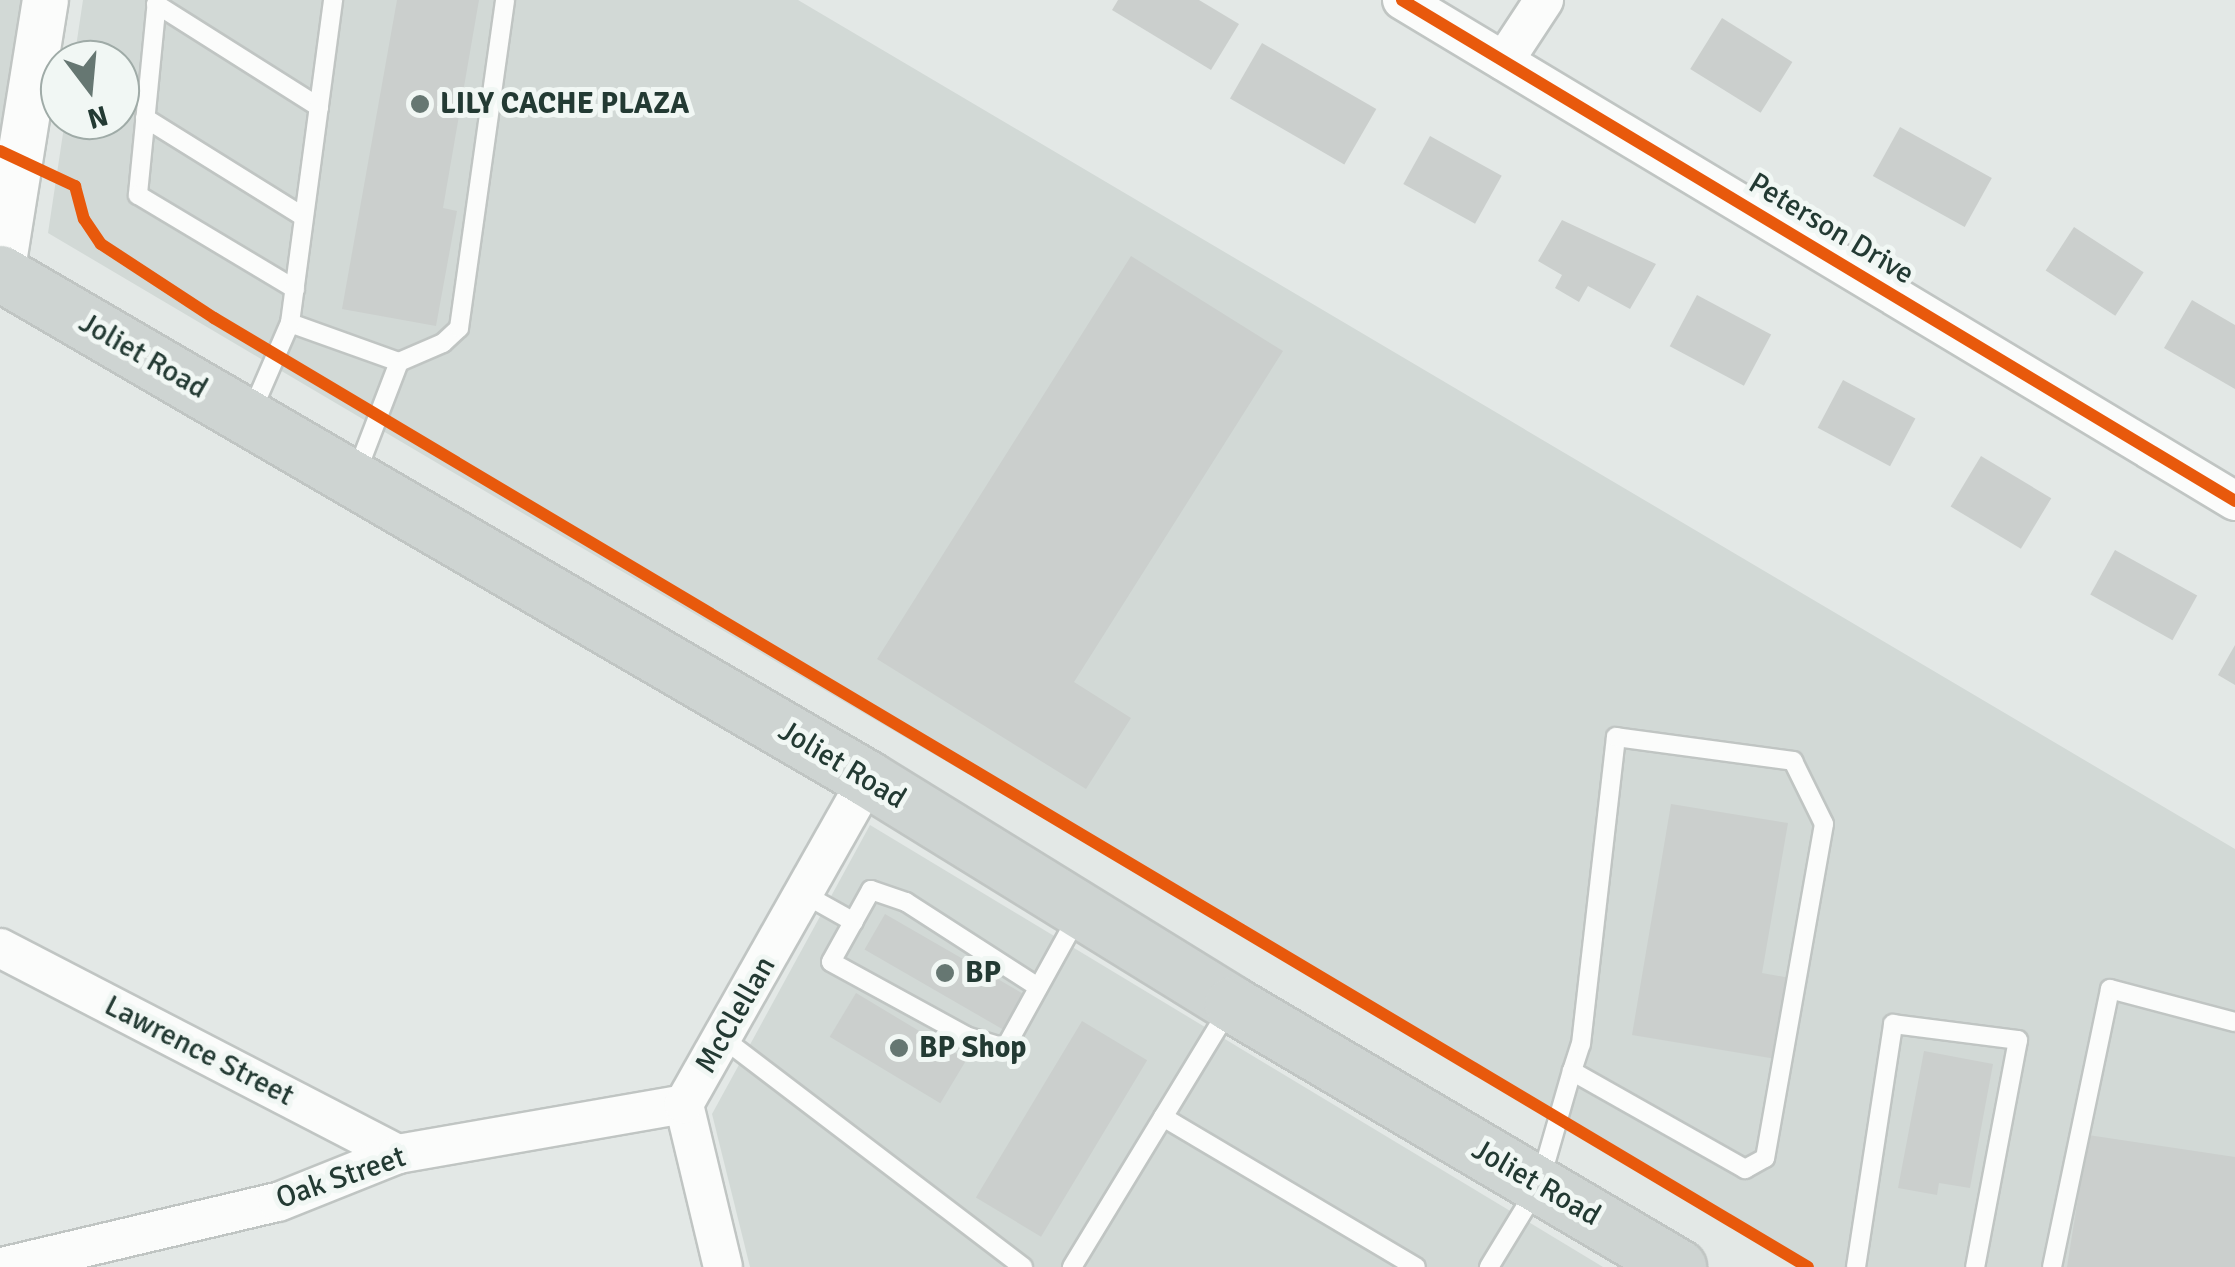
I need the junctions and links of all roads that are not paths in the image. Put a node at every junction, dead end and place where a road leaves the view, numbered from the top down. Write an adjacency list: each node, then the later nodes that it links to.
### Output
1 (45, 0): 11 (street)
2 (333, 0): 8 (lane)
3 (505, 0): 14 (lane)
4 (1402, 0): 7 (street, Peterson Drive)
5 (1544, 0): 7 (street)
6 (157, 2): 8 (lane); 9 (lane)
7 (1504, 61): 17 (street, Peterson Drive)
8 (319, 107): 10 (lane)
9 (145, 118): 10 (lane); 12 (lane)
10 (304, 217): 12 (lane)
11 (1, 274): 15 (main road, Joliet Road)
12 (294, 289): 13 (lane)
13 (290, 323): 14 (lane); 15 (lane)
14 (399, 362): 16 (lane)
15 (249, 418): 16 (main road, Joliet Road)
16 (354, 479): 18 (main road, Joliet Road)
17 (2235, 501)
18 (868, 779): 19 (street, McClellan); 20 (main road, Joliet Road)
19 (804, 894): 21 (lane); 26 (street, McClellan)
20 (1080, 911): 23 (lane); 24 (main road, Joliet Road)
21 (854, 922): 23 (lane); 23 (lane)
22 (0, 948): 30 (street, Lawrence Street)
23 (1038, 986)
24 (1232, 1004): 29 (lane); 31 (main road, Joliet Road)
25 (2235, 1022): 41 (lane)
26 (724, 1039): 28 (street, McClellan); 35 (lane)
27 (1572, 1071): 27 (lane); 31 (lane)
28 (684, 1104): 30 (street, Oak Street); 34 (street, McClellan)
29 (1163, 1117): 36 (lane); 37 (lane)
30 (398, 1154): 33 (street, Oak Street)
31 (1539, 1185): 38 (lane); 39 (main road, Joliet Road)
32 (1860, 1266): 40 (lane)
33 (2, 1267)
34 (723, 1267)
35 (1023, 1267)
36 (1072, 1267)
37 (1416, 1267)
38 (1489, 1267)
39 (1678, 1267)
40 (1974, 1267)
41 (2052, 1267)

